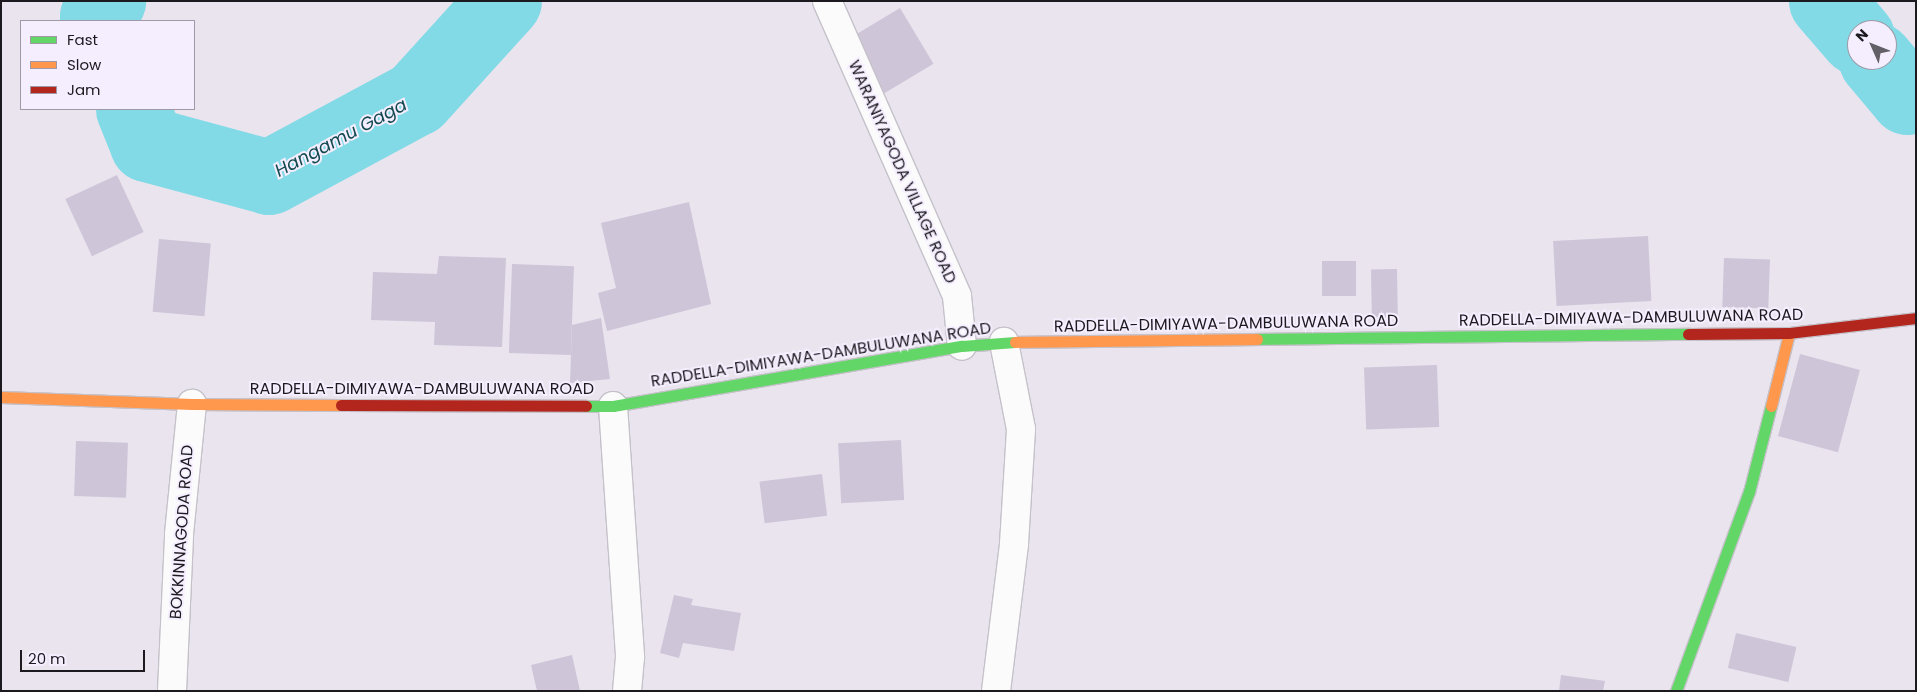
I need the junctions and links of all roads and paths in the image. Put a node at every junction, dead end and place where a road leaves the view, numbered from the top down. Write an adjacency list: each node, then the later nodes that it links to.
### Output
1 (827, 1): 5 (street, WARANIYAGODA VILLAGE ROAD)
2 (1916, 318): 3 (street, RADDELLA-DIMIYAWA-DAMBULUWANA ROAD)
3 (1789, 333): 4 (street, RADDELLA-DIMIYAWA-DAMBULUWANA ROAD); 12 (street)
4 (1004, 342): 5 (street, RADDELLA-DIMIYAWA-DAMBULUWANA ROAD); 11 (street)
5 (962, 346): 8 (street, RADDELLA-DIMIYAWA-DAMBULUWANA ROAD)
6 (1, 397): 7 (street, RADDELLA-DIMIYAWA-DAMBULUWANA ROAD)
7 (192, 404): 8 (street, RADDELLA-DIMIYAWA-DAMBULUWANA ROAD); 9 (street, BOKKINNAGODA ROAD)
8 (613, 406): 10 (street)
9 (172, 691)
10 (627, 691)
11 (996, 691)
12 (1676, 691)

